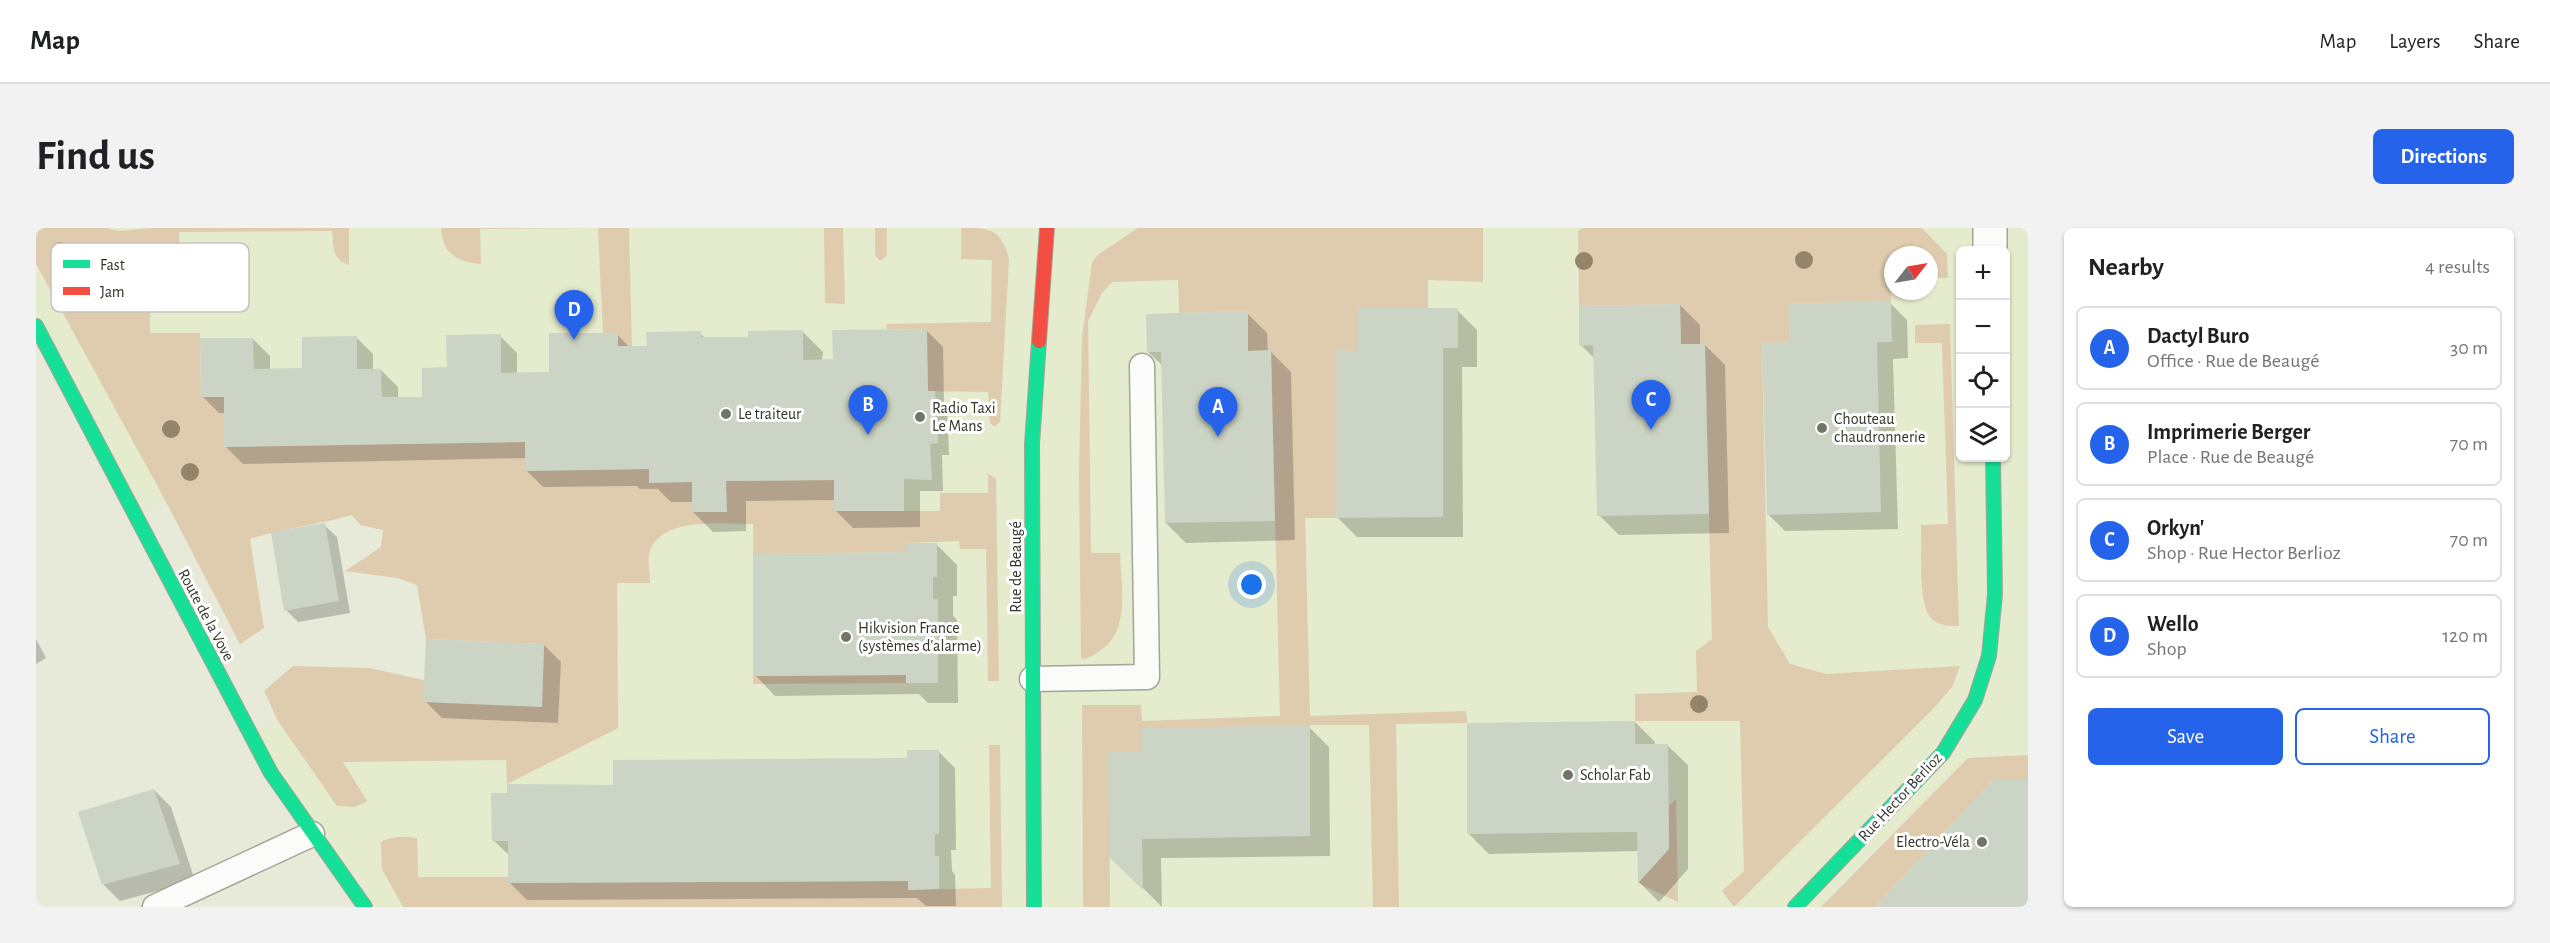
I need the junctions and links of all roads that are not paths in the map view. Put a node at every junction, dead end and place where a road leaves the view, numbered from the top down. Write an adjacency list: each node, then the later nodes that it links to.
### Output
1 (1047, 228): 7 (street, Rue de Beaugé)
2 (1990, 228): 3 (street)
3 (1990, 246)
4 (36, 326): 8 (street, Route de la Vove)
5 (1142, 366): 7 (lane)
6 (1993, 462): 12 (street, Rue Hector Berlioz)
7 (1032, 679): 11 (street, Rue de Beaugé)
8 (312, 834): 9 (lane); 10 (street, Route de la Vove)
9 (155, 907)
10 (365, 907)
11 (1034, 907)
12 (1795, 907)

